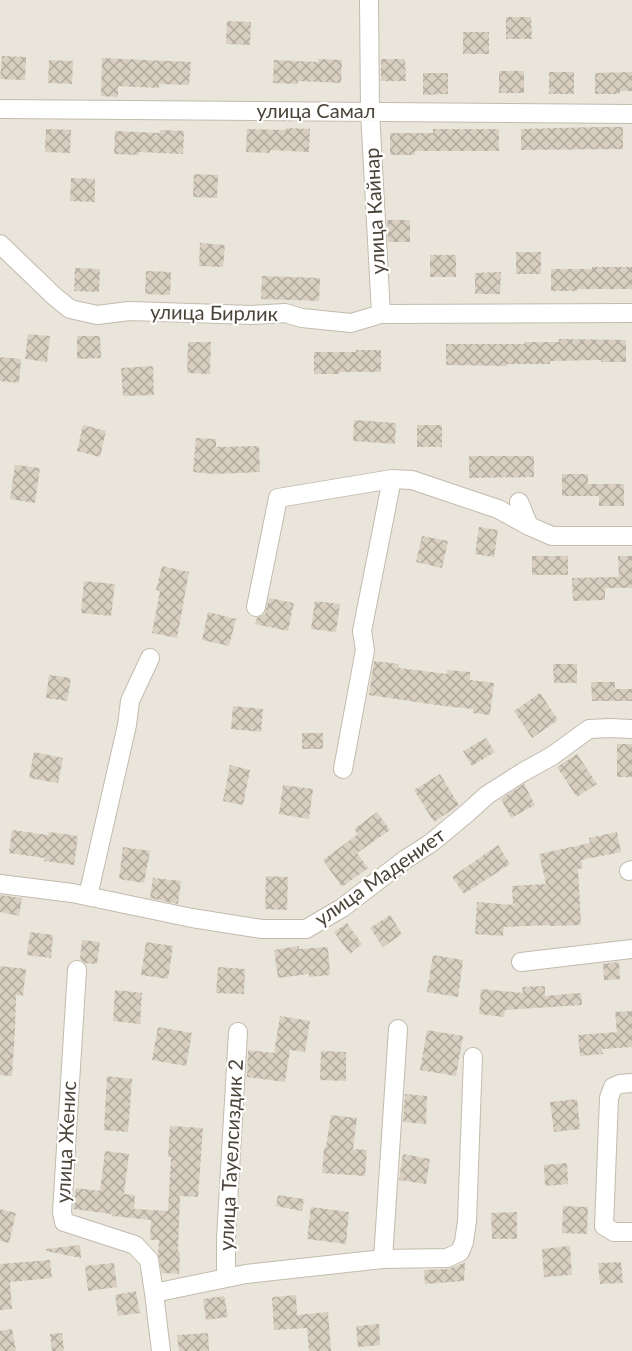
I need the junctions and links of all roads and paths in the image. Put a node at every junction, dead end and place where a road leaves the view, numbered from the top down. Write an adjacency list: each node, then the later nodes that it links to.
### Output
1 (369, 0): 3 (street, улица Кайнар)
2 (0, 109): 3 (street, улица Самал)
3 (370, 111): 4 (street, улица Самал); 7 (street, улица Кайнар)
4 (632, 114)
5 (0, 244): 7 (street, улица Бирлик)
6 (632, 313): 7 (street, улица Бирлик)
7 (381, 314)
8 (392, 479): 10 (street); 12 (street); 15 (street)
9 (519, 502): 10 (street)
10 (529, 525): 11 (street)
11 (632, 536)
12 (256, 607)
13 (150, 658): 17 (street)
14 (632, 729): 17 (street, улица Мадениет)
15 (343, 769)
16 (0, 884): 17 (street, улица Мадениет)
17 (88, 896)
18 (632, 949): 19 (street)
19 (520, 962)
20 (77, 970): 28 (street, улица Женис)
21 (398, 1029): 26 (street)
22 (238, 1032): 27 (street, улица Тауелсиздик 2)
23 (473, 1057): 26 (street, улица Тауелсиздик 2)
24 (632, 1083): 25 (street)
25 (632, 1232)
26 (383, 1258): 27 (street, улица Тауелсиздик 2)
27 (226, 1278): 28 (street, улица Тауелсиздик 2)
28 (154, 1293): 29 (street)
29 (161, 1351)

